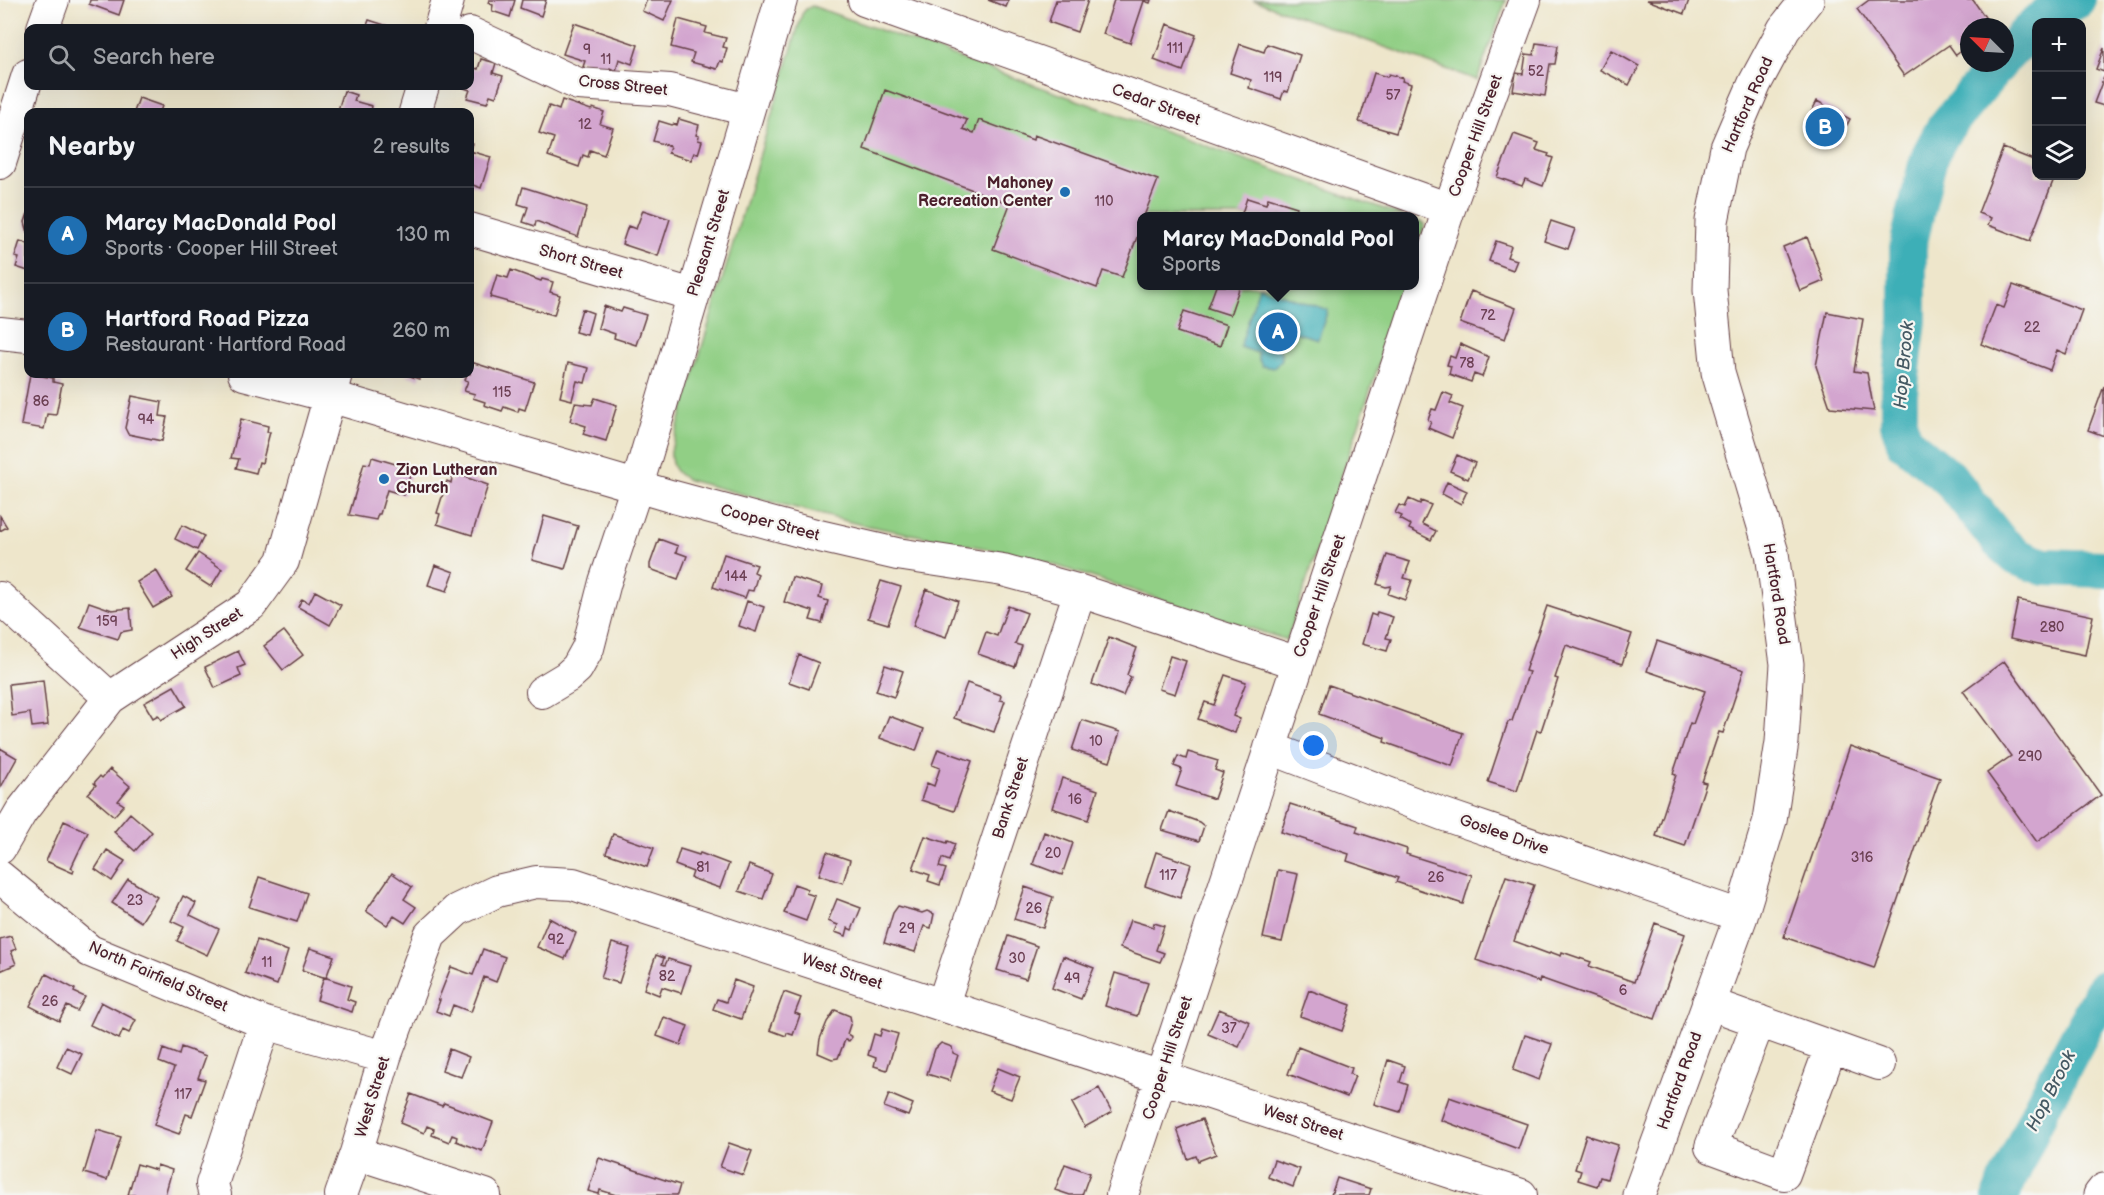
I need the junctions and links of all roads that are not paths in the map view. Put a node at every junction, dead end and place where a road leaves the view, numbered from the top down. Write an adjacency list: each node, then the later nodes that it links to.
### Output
1 (52, 0): 6 (street)
2 (780, 0): 11 (street, Pleasant Street)
3 (864, 0): 13 (street, Cedar Street)
4 (1525, 0): 13 (street, Cooper Hill Street)
5 (1807, 0): 29 (main road, Hartford Road)
6 (44, 24)
7 (474, 33): 11 (street, Cross Street)
8 (24, 88): 12 (street)
9 (422, 90): 10 (street)
10 (416, 108)
11 (748, 110): 15 (street, Pleasant Street)
12 (0, 163)
13 (1449, 209): 23 (street, Cooper Hill Street)
14 (474, 230): 15 (street, Short Street)
15 (693, 295): 20 (street, Pleasant Street)
16 (0, 333): 17 (street)
17 (24, 336)
18 (276, 378): 19 (street, Cooper Street)
19 (333, 385): 20 (street, Cooper Street); 25 (street, High Street)
20 (637, 486): 21 (street, Cooper Street); 24 (street, Pleasant Street)
21 (1080, 591): 23 (street, Cooper Street); 31 (street, Bank Street)
22 (0, 598): 25 (street)
23 (1298, 663): 26 (street, Cooper Hill Street)
24 (542, 692)
25 (110, 698): 27 (street, High Street)
26 (1270, 748): 29 (street, Goslee Drive); 37 (street, Cooper Hill Street)
27 (0, 848)
28 (0, 877): 33 (street, North Fairfield Street)
29 (1741, 916): 30 (main road, Hartford Road)
30 (1708, 1003): 32 (street); 45 (main road, Hartford Road)
31 (943, 1004): 35 (street, West Street); 37 (street, West Street)
32 (1759, 1021): 34 (street); 34 (street)
33 (265, 1023): 35 (street, North Fairfield Street); 40 (street)
34 (1831, 1047): 36 (street)
35 (385, 1057): 38 (street, West Street)
36 (1879, 1064)
37 (1162, 1076): 43 (street, Cooper Hill Street); 44 (street, West Street)
38 (356, 1153): 41 (street, West Street); 42 (street)
39 (2104, 1190): 46 (main road)
40 (215, 1195)
41 (341, 1195)
42 (484, 1195)
43 (1122, 1195)
44 (1521, 1195)
45 (1639, 1195)
46 (2100, 1195)

